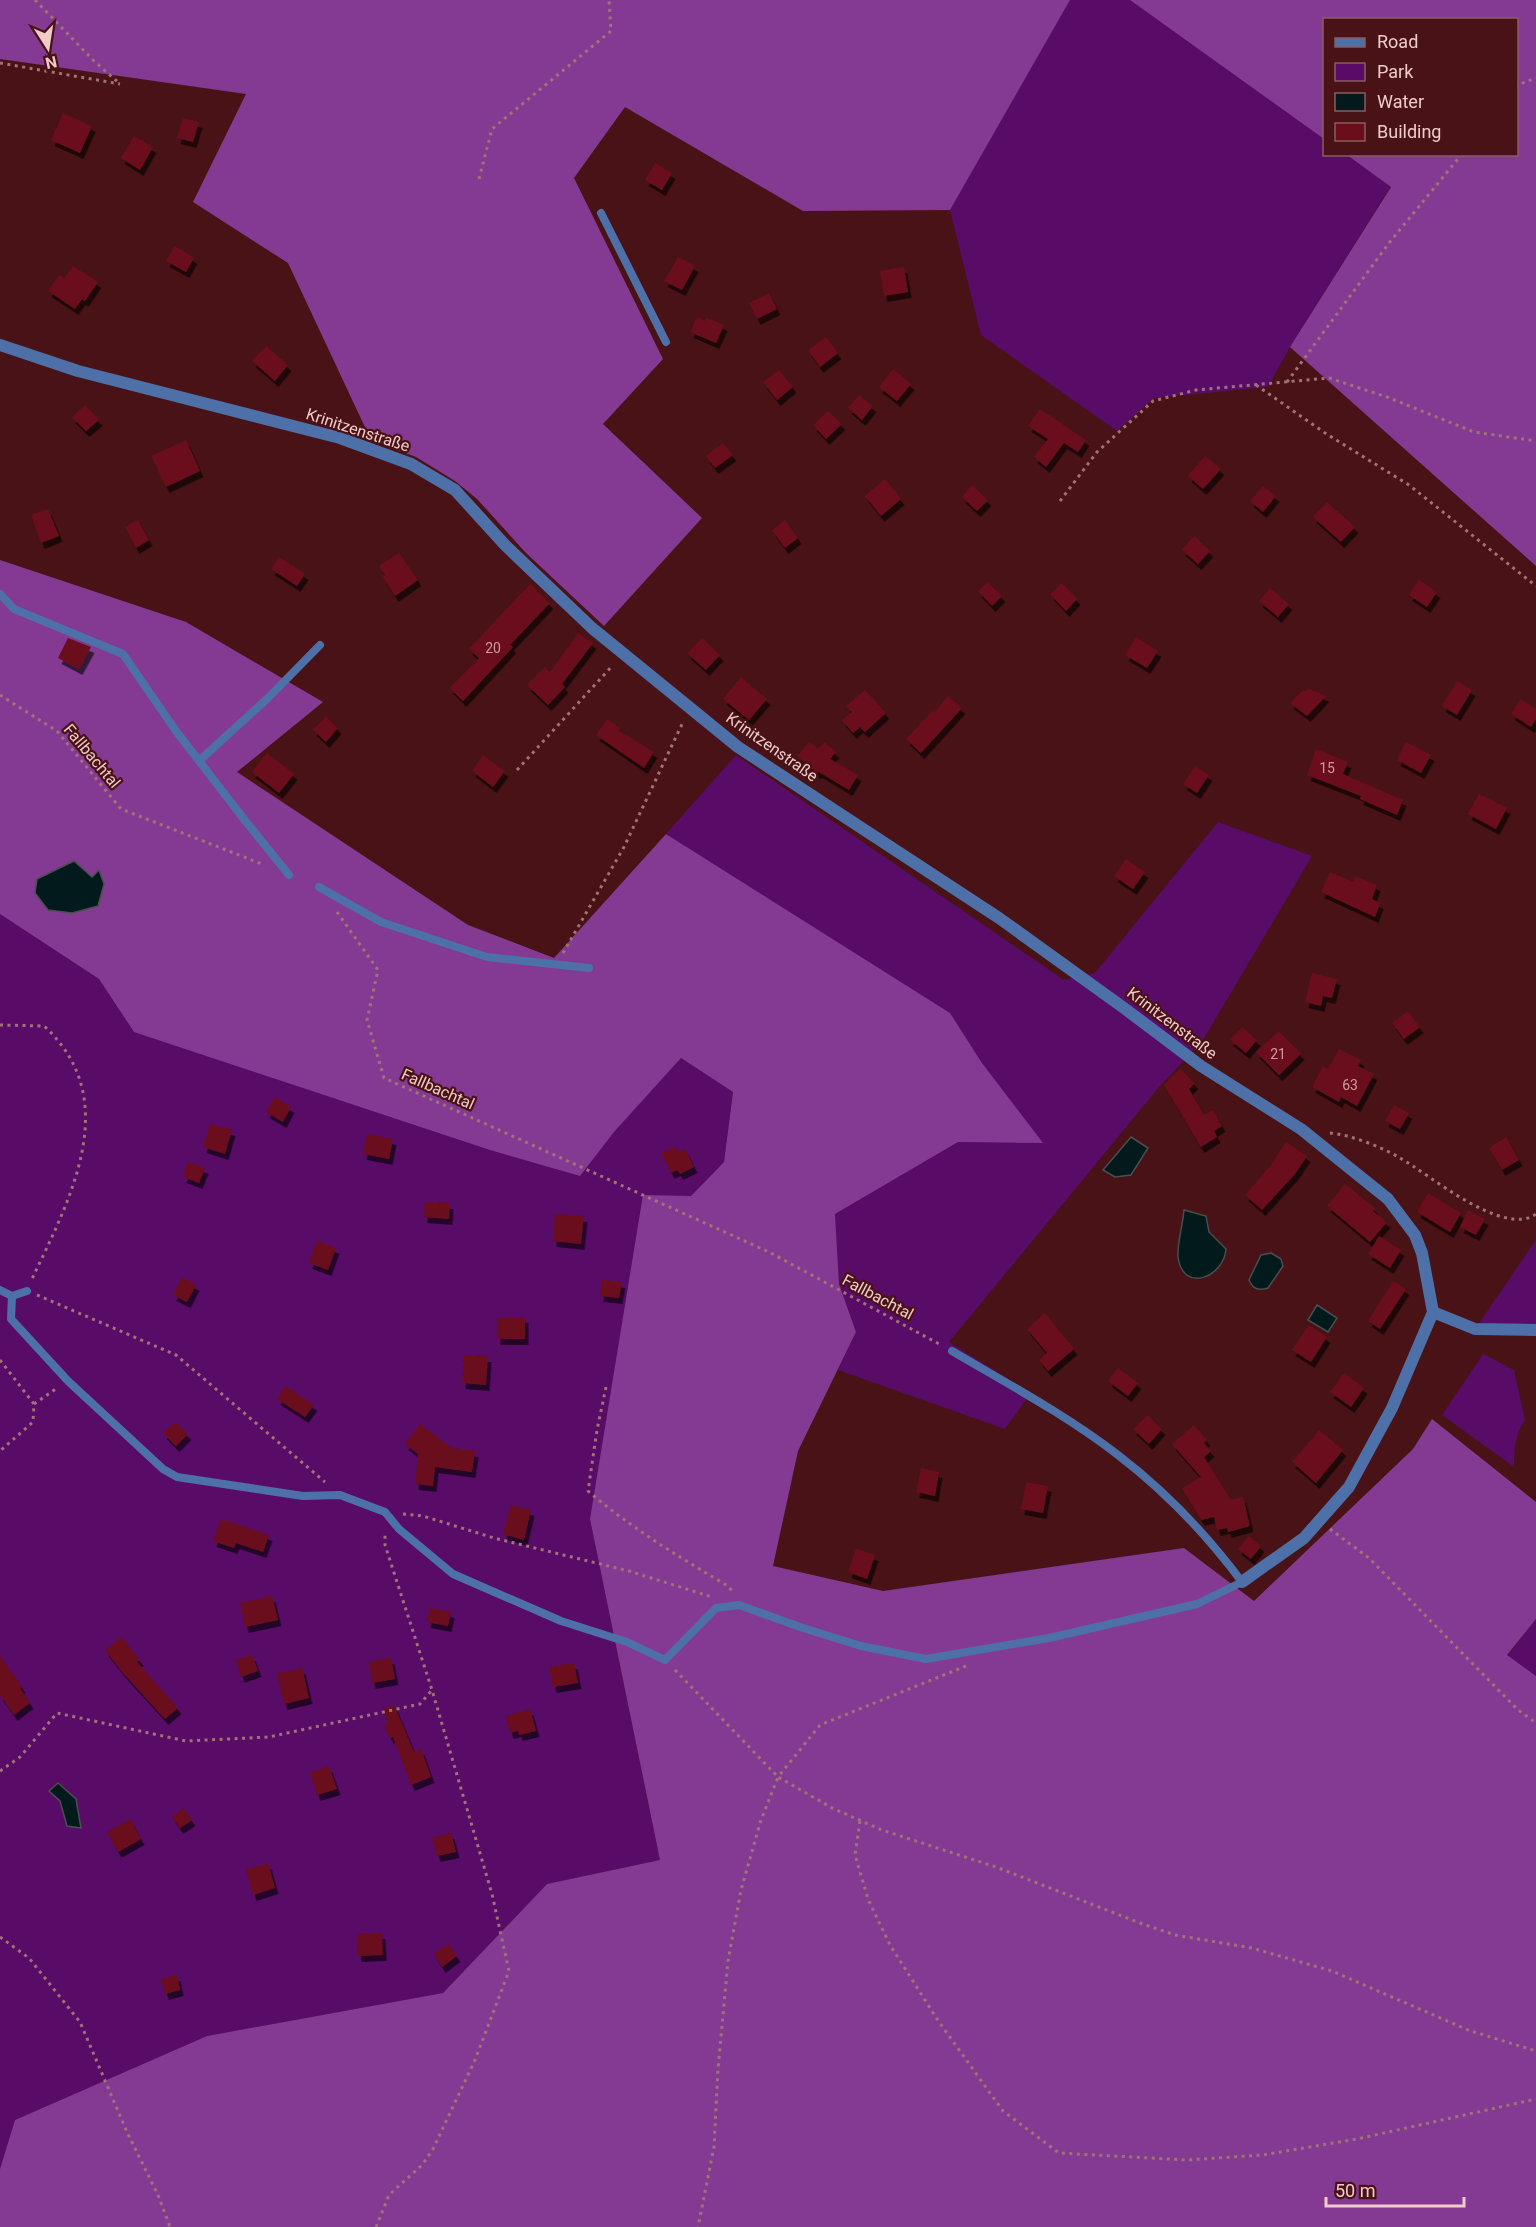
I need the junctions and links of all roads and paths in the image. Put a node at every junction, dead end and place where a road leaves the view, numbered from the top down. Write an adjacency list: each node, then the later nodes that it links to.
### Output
1 (35, 0): 3 (path)
2 (609, 0): 7 (path)
3 (0, 63)
4 (1536, 78): 5 (path)
5 (1518, 86)
6 (1460, 156): 11 (path)
7 (479, 179)
8 (601, 213): 9 (lane)
9 (666, 342)
10 (0, 345): 18 (street, Krinitzenstraße)
11 (1287, 382): 12 (path); 13 (path)
12 (1255, 384): 14 (path); 15 (path)
13 (1536, 441)
14 (1060, 501)
15 (1536, 586)
16 (0, 594): 21 (lane)
17 (321, 645): 21 (lane)
18 (624, 652): 20 (street, Krinitzenstraße); 22 (path)
19 (0, 695): 23 (path, Fallbachtal)
20 (690, 707): 25 (path); 28 (street, Krinitzenstraße)
21 (199, 761): 23 (lane)
22 (517, 771)
23 (290, 875)
24 (319, 887): 25 (lane); 35 (path, Fallbachtal)
25 (557, 963): 26 (lane)
26 (590, 968)
27 (0, 1025): 31 (path)
28 (1301, 1129): 29 (path); 33 (street, Krinitzenstraße)
29 (1536, 1214)
30 (0, 1290): 32 (lane)
31 (27, 1291): 32 (lane); 41 (path)
32 (12, 1296): 37 (lane)
33 (1433, 1312): 34 (street); 43 (street)
34 (1536, 1330)
35 (952, 1350): 44 (lane)
36 (0, 1360): 39 (path)
37 (68, 1381): 39 (path); 41 (lane)
38 (606, 1387): 45 (path)
39 (34, 1404): 40 (path)
40 (0, 1451)
41 (340, 1495): 42 (lane)
42 (385, 1512): 45 (path); 46 (lane); 48 (path)
43 (1319, 1521): 44 (street); 49 (path)
44 (1242, 1582): 45 (lane)
45 (743, 1607): 46 (lane)
46 (665, 1660): 51 (path)
47 (973, 1663): 51 (path)
48 (432, 1690): 50 (path); 57 (path)
49 (1536, 1723)
50 (0, 1771)
51 (778, 1777): 52 (path); 58 (path)
52 (860, 1821): 54 (path); 55 (path)
53 (0, 1937): 56 (path)
54 (1536, 2051)
55 (1536, 2099)
56 (170, 2227)
57 (376, 2227)
58 (698, 2227)

